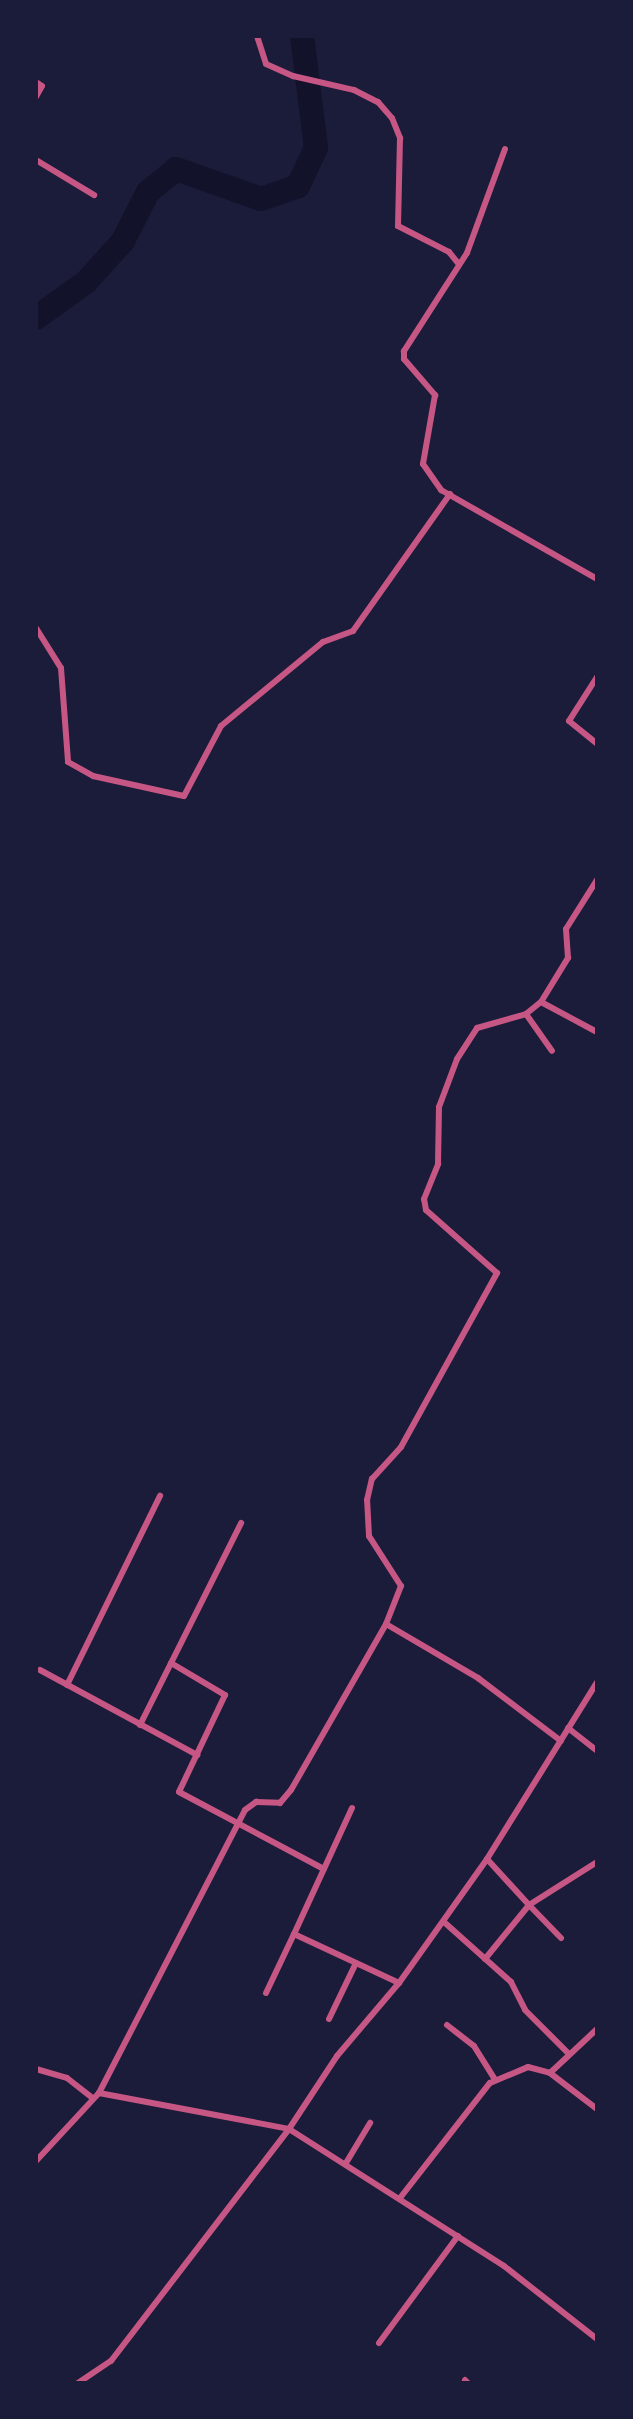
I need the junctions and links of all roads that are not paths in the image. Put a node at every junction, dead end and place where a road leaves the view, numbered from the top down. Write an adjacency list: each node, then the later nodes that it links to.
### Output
1 (257, 36): 7 (street)
2 (36, 82): 3 (street)
3 (36, 97)
4 (505, 149): 7 (street)
5 (36, 160): 6 (street)
6 (94, 195)
7 (458, 263): 8 (street)
8 (450, 494): 9 (street); 10 (street)
9 (597, 579)
10 (36, 628)
11 (597, 677): 12 (street)
12 (597, 744)
13 (597, 880): 14 (street)
14 (541, 1002): 15 (street); 16 (street)
15 (526, 1014): 17 (street); 20 (street)
16 (597, 1032)
17 (552, 1051)
18 (160, 1496): 24 (street)
19 (241, 1523): 21 (street)
20 (386, 1624): 27 (street); 31 (street)
21 (171, 1663): 25 (street); 29 (street)
22 (40, 1670): 24 (street)
23 (597, 1682): 26 (street)
24 (67, 1685): 25 (street)
25 (140, 1725): 29 (street)
26 (568, 1728): 27 (street); 28 (street)
27 (561, 1741): 32 (street)
28 (597, 1751)
29 (197, 1755): 31 (street)
30 (352, 1808): 34 (street)
31 (237, 1824): 34 (street); 50 (street)
32 (487, 1859): 35 (street); 36 (street)
33 (597, 1862): 35 (street)
34 (324, 1869): 37 (street)
35 (529, 1905): 38 (street); 39 (street)
36 (444, 1922): 39 (street); 41 (street)
37 (294, 1934): 40 (street); 42 (street)
38 (561, 1938)
39 (485, 1959): 46 (street)
40 (356, 1963): 41 (street); 43 (street)
41 (399, 1983): 54 (street)
42 (266, 1993)
43 (329, 2019)
44 (447, 2025): 49 (street)
45 (597, 2029): 46 (street)
46 (569, 2054): 48 (street)
47 (36, 2069): 51 (street)
48 (550, 2073): 49 (street); 52 (street)
49 (495, 2080): 57 (street)
50 (99, 2093): 51 (street); 54 (street)
51 (91, 2097): 55 (street)
52 (597, 2109)
53 (370, 2123): 56 (street)
54 (289, 2129): 56 (street); 61 (street)
55 (36, 2161)
56 (346, 2163): 57 (street)
57 (400, 2198): 58 (street)
58 (458, 2236): 59 (street); 60 (street)
59 (597, 2339)
60 (379, 2343)
61 (78, 2383)

